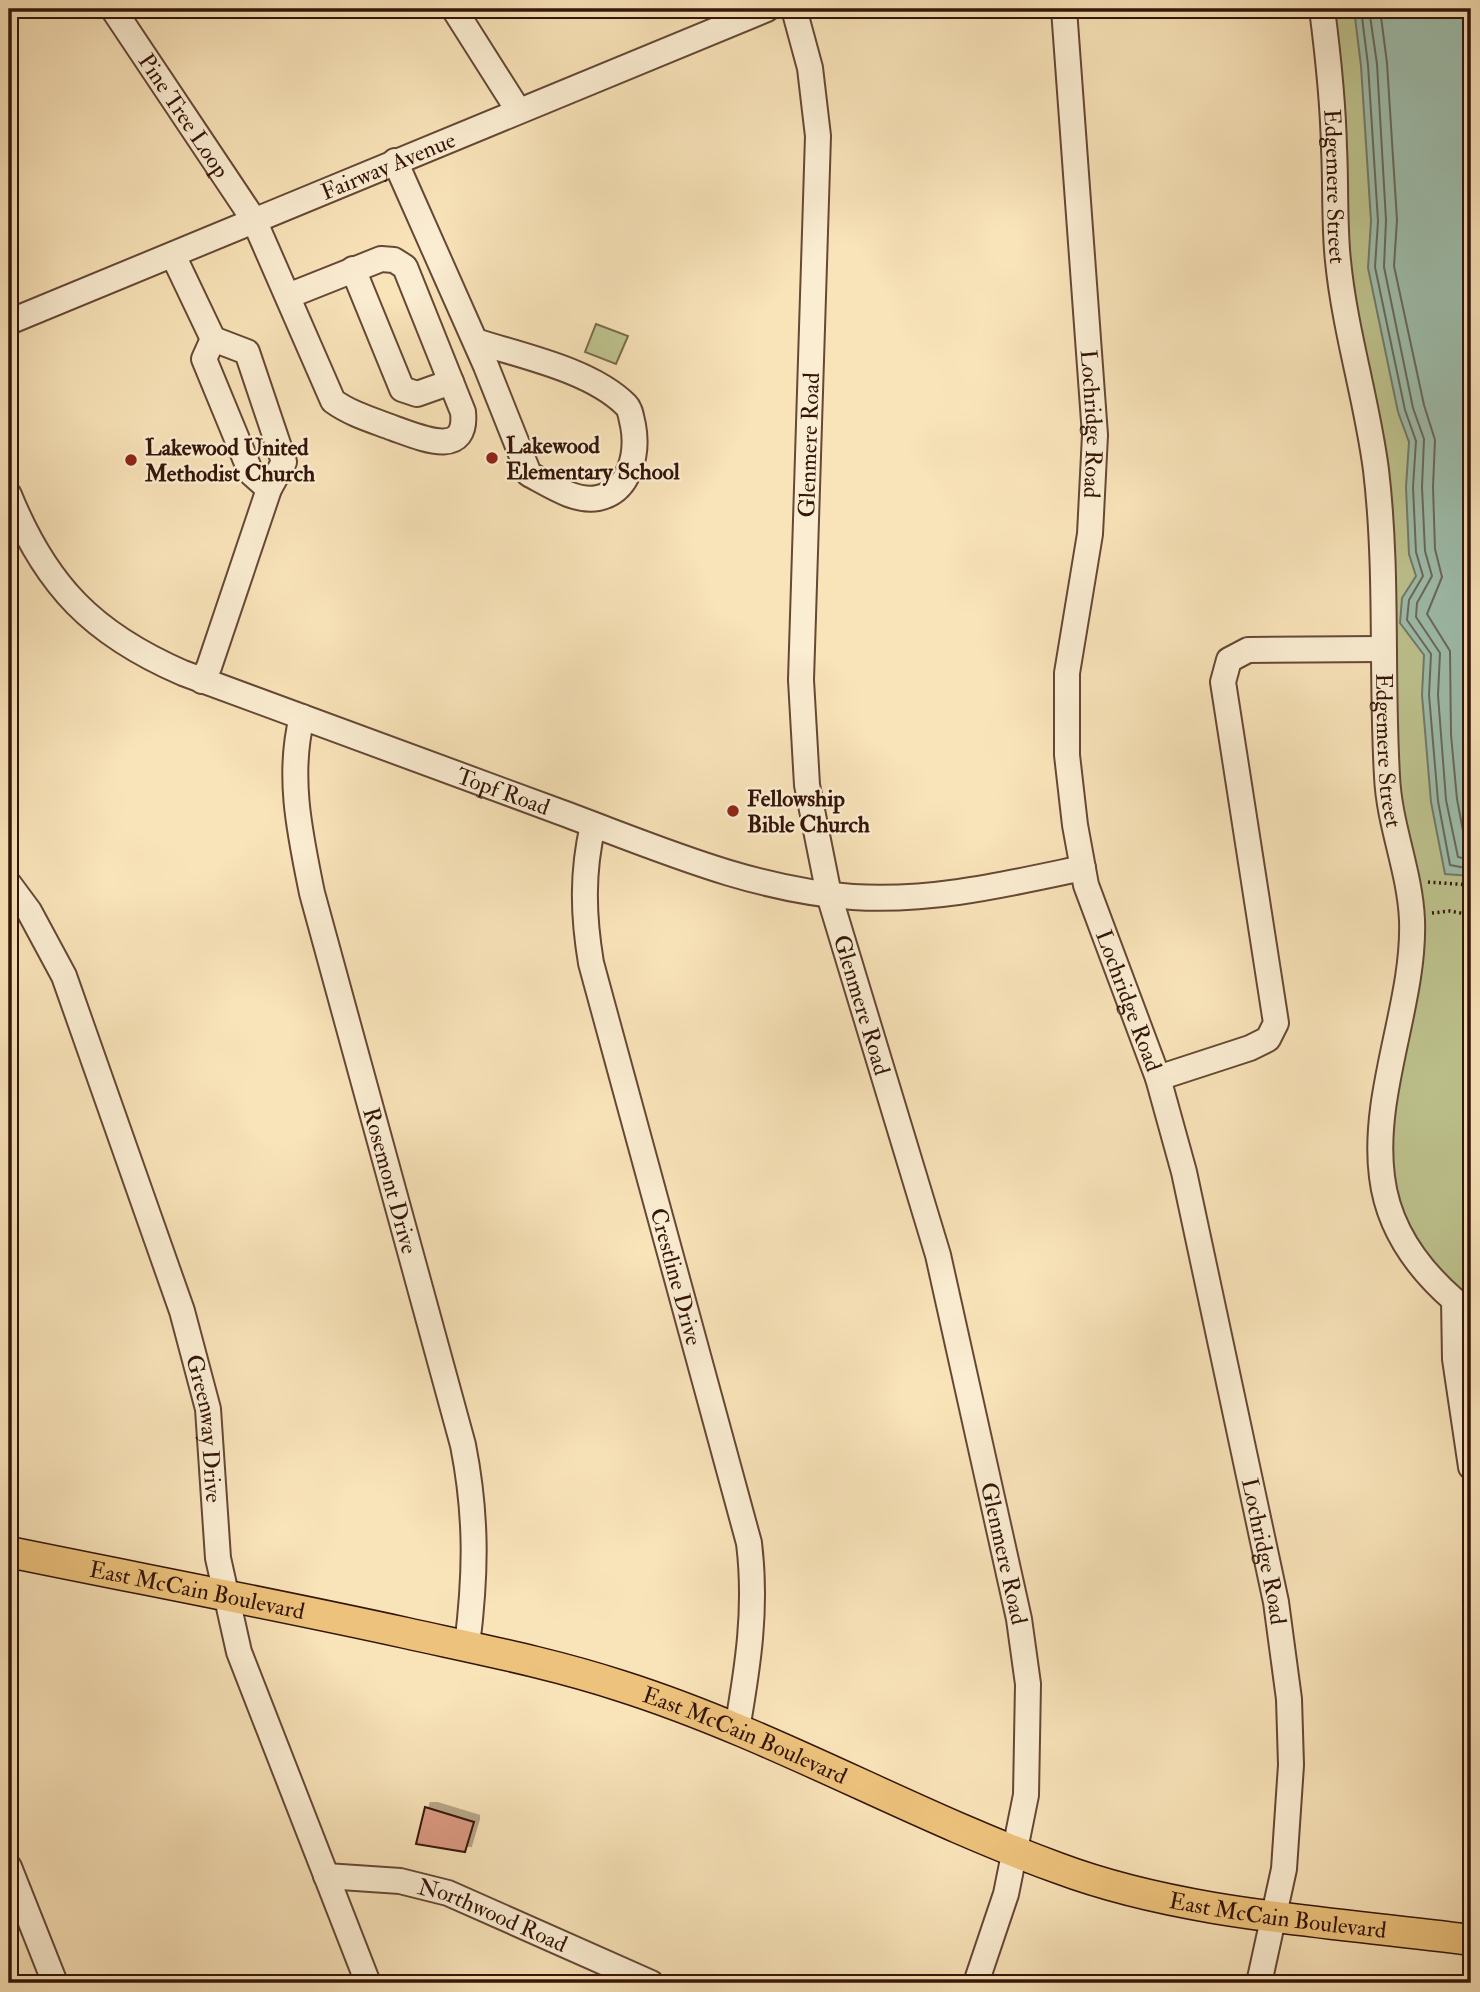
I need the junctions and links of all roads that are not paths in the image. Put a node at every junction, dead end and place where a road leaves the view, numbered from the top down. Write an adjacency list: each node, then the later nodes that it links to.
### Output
1 (113, 9): 9 (street, Pine Tree Loop)
2 (454, 9): 7 (street)
3 (767, 9): 7 (street, Fairway Avenue)
4 (794, 9): 25 (street, Glenmere Road)
5 (1064, 9): 23 (street, Lochridge Road)
6 (1322, 9): 19 (street, Edgemere Street)
7 (519, 110): 8 (street, Fairway Avenue)
8 (396, 161): 9 (street, Fairway Avenue); 15 (street)
9 (254, 220): 10 (street, Fairway Avenue); 12 (street, Pine Tree Loop)
10 (173, 255): 13 (street, Fairway Avenue); 14 (street)
11 (353, 269): 12 (street); 16 (street); 16 (street)
12 (288, 296): 16 (street, Pine Tree Loop)
13 (9, 322)
14 (213, 339): 17 (street); 17 (street)
15 (475, 341): 15 (street)
16 (451, 382)
17 (269, 489): 20 (street)
18 (9, 495): 20 (street, Topf Road)
19 (1382, 649): 26 (street); 27 (street, Edgemere Street)
20 (202, 681): 21 (street, Topf Road)
21 (302, 717): 22 (street, Topf Road); 31 (street, Rosemont Drive)
22 (593, 825): 25 (street, Topf Road); 32 (street, Crestline Drive)
23 (1083, 868): 25 (street, Topf Road); 26 (street, Lochridge Road)
24 (9, 884): 30 (street, Greenway Drive)
25 (829, 895): 33 (street, Glenmere Road)
26 (1158, 1078): 36 (street, Lochridge Road)
27 (1463, 1305): 28 (street, Edgemere Street)
28 (1471, 1467)
29 (9, 1552): 30 (main road, East McCain Boulevard)
30 (226, 1596): 31 (main road, East McCain Boulevard); 35 (street, Greenway Drive)
31 (467, 1646): 32 (main road, East McCain Boulevard)
32 (737, 1729): 33 (main road, East McCain Boulevard)
33 (1015, 1851): 36 (main road, East McCain Boulevard); 41 (street, Glenmere Road)
34 (9, 1867): 38 (street)
35 (326, 1877): 39 (street, Greenway Drive); 40 (street, Northwood Road)
36 (1275, 1914): 37 (main road, East McCain Boulevard); 42 (street, Lochridge Road)
37 (1471, 1940)
38 (55, 1983)
39 (368, 1983)
40 (651, 1983)
41 (976, 1983)
42 (1259, 1983)

